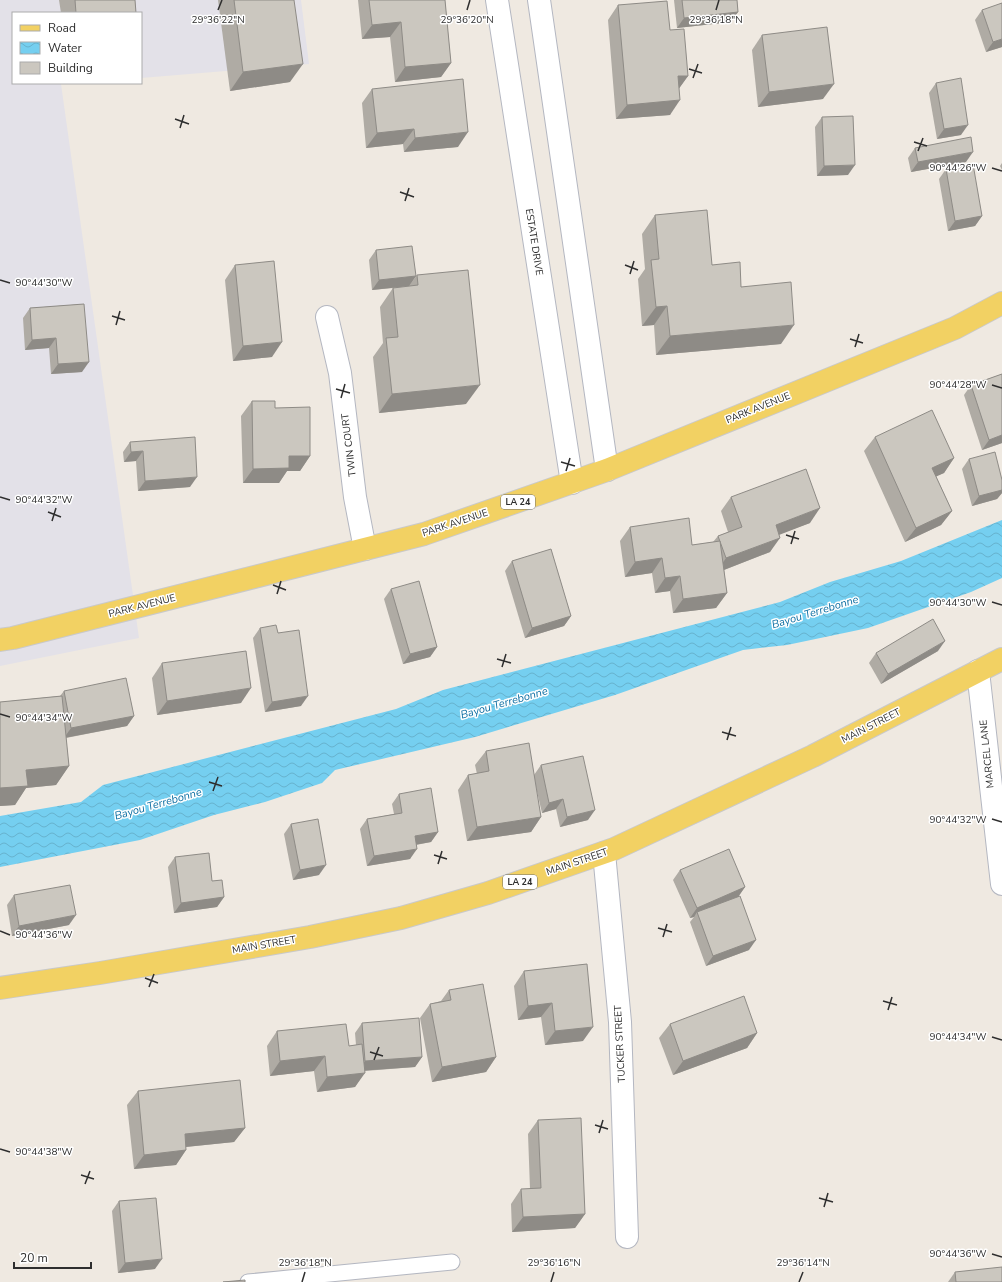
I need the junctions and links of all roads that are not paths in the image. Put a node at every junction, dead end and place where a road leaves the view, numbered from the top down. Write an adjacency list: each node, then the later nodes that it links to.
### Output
1 (497, 0): 6 (street, ESTATE DRIVE)
2 (539, 0): 5 (street)
3 (1002, 303): 5 (main road, PARK AVENUE / LA 24)
4 (327, 317): 7 (street, TWIN COURT)
5 (607, 470): 6 (main road, PARK AVENUE / LA 24)
6 (572, 483): 7 (main road, PARK AVENUE / LA 24)
7 (365, 549): 8 (main road, PARK AVENUE / LA 24)
8 (0, 640)
9 (1002, 659): 10 (main road, MAIN STREET / LA 24)
10 (978, 671): 11 (main road, MAIN STREET / LA 24); 12 (street, MARCEL LANE)
11 (604, 852): 13 (main road, MAIN STREET / LA 24); 14 (street, TUCKER STREET)
12 (1002, 884)
13 (0, 988)
14 (626, 1237)
15 (452, 1262): 16 (lane)
16 (248, 1282)

